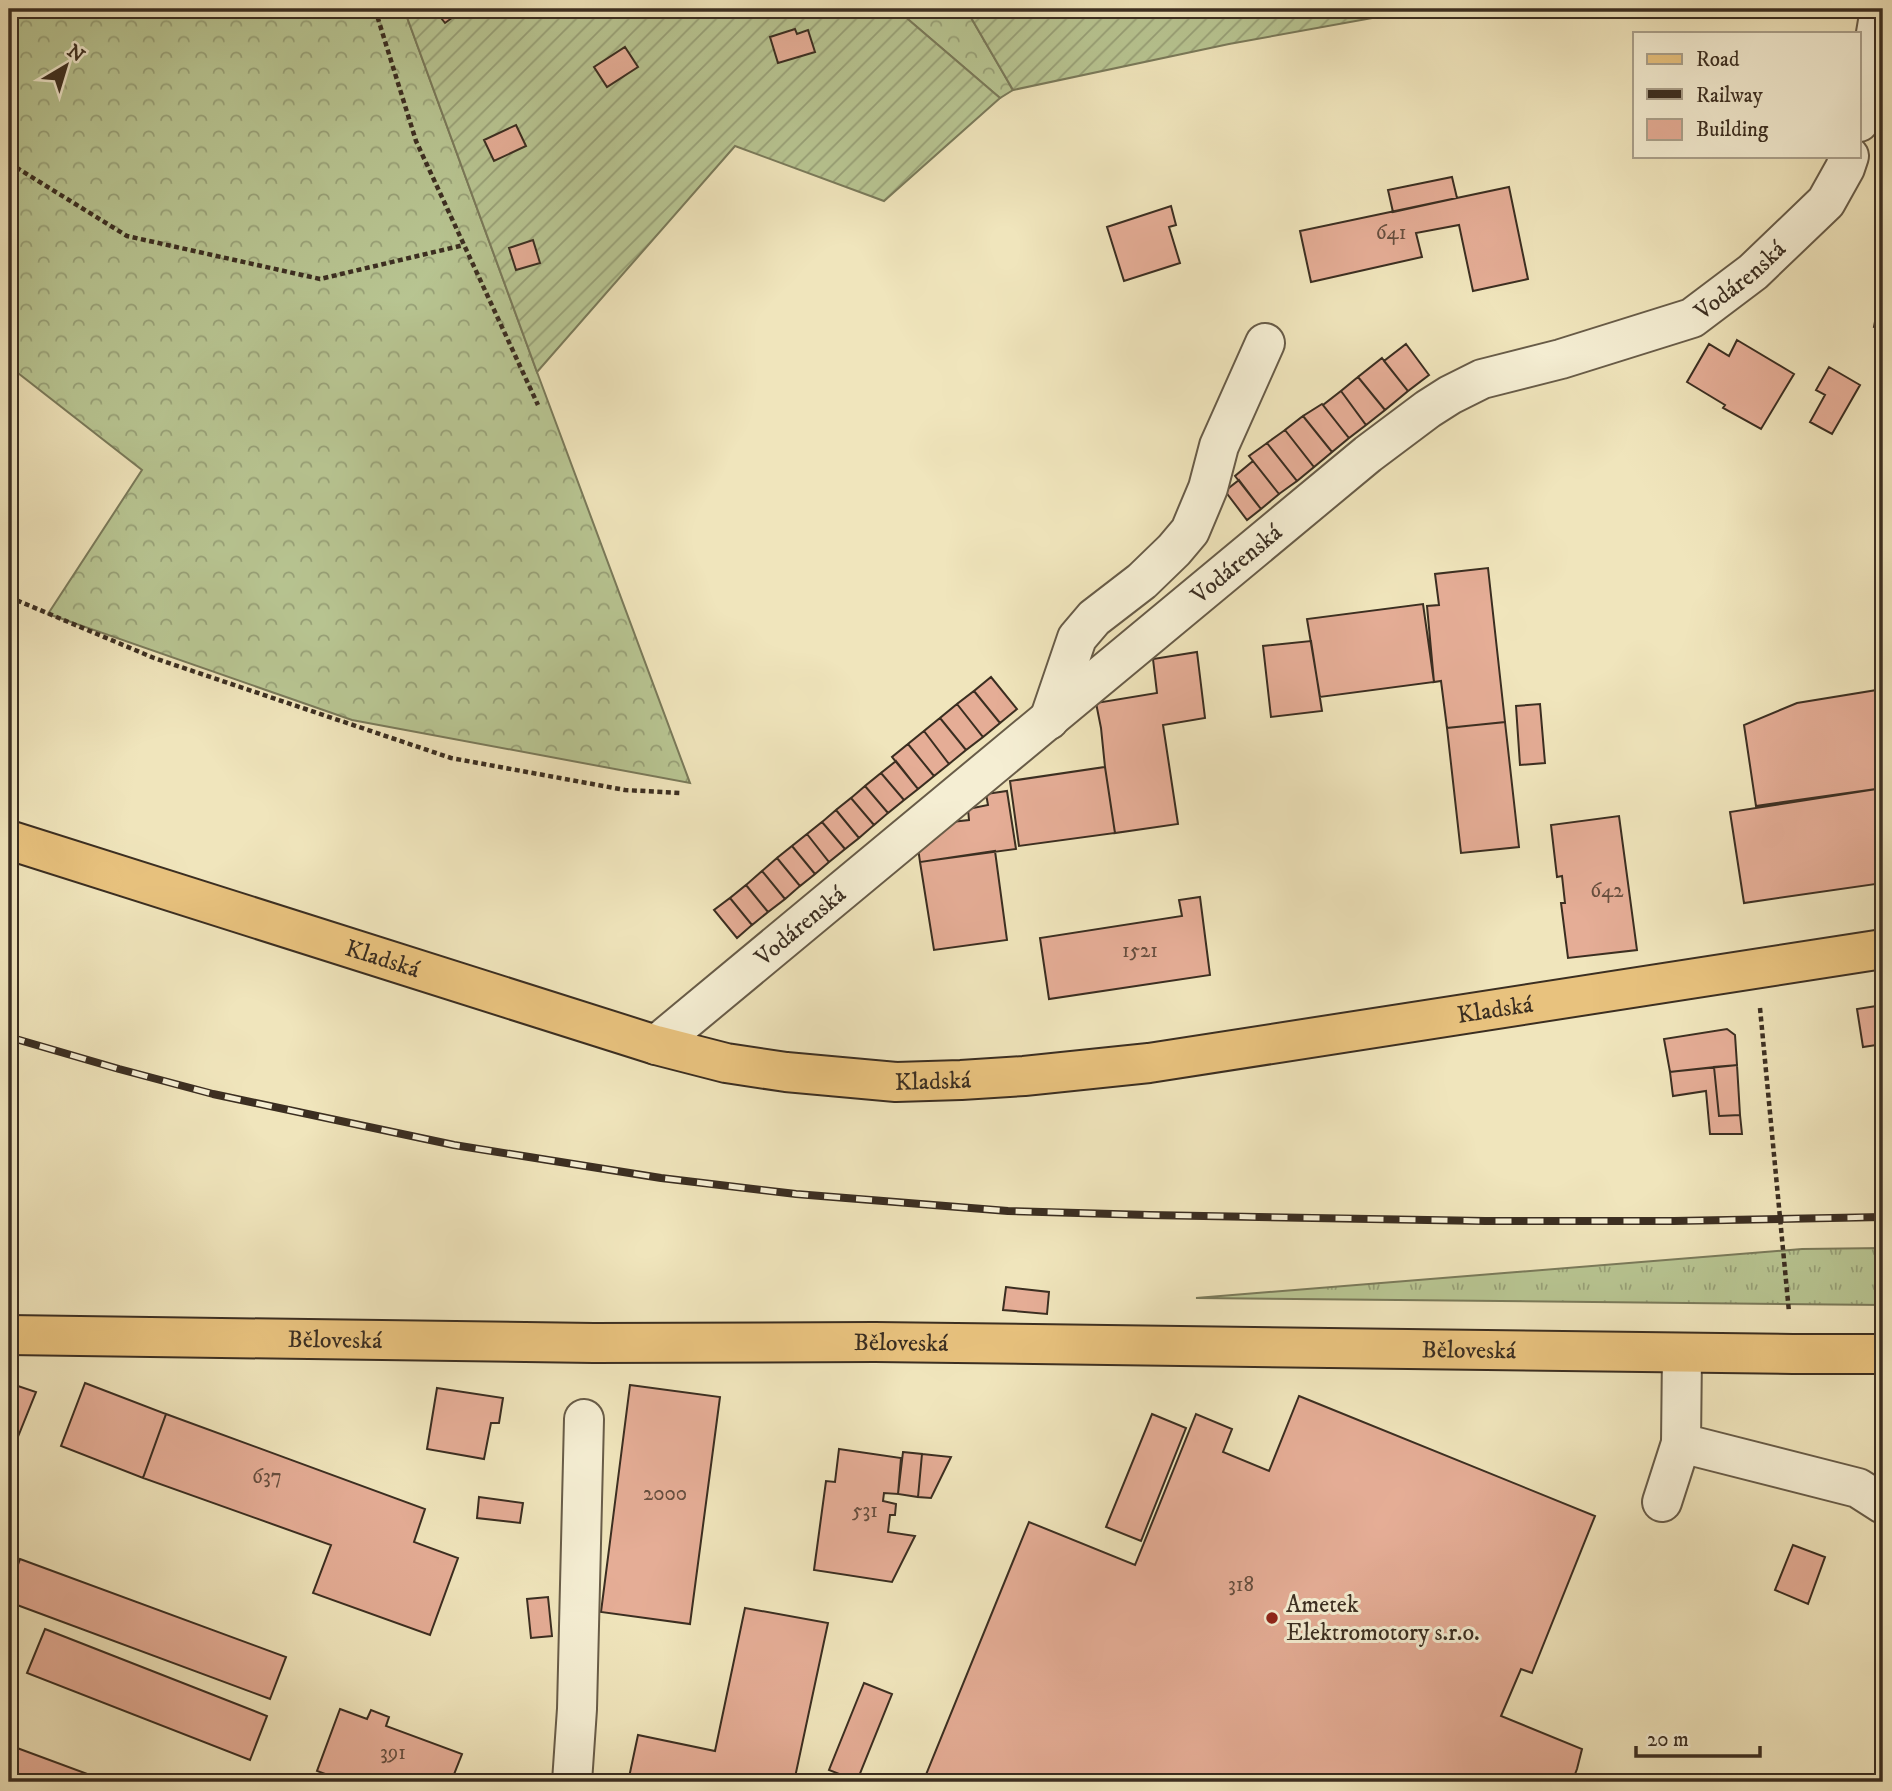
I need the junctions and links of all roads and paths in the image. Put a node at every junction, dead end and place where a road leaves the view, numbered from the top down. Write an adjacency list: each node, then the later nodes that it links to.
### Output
1 (375, 9): 6 (path)
2 (1880, 9): 3 (street)
3 (1869, 112)
4 (1848, 158): 10 (street, Vodárenská)
5 (9, 163): 6 (path)
6 (464, 245): 8 (path)
7 (1265, 344): 10 (street)
8 (538, 405)
9 (9, 597): 11 (path)
10 (1049, 720): 15 (street, Vodárenská)
11 (680, 793)
12 (9, 840): 15 (main road, Kladská)
13 (1883, 949): 14 (main road, Kladská)
14 (1756, 968): 15 (main road, Kladská); 19 (path)
15 (656, 1045)
16 (9, 1335): 17 (main road, Běloveská)
17 (1682, 1353): 19 (main road, Běloveská); 21 (street)
18 (1883, 1353): 19 (main road, Běloveská)
19 (1793, 1354)
20 (584, 1419): 24 (street)
21 (1681, 1443): 22 (street); 23 (street)
22 (1662, 1502)
23 (1883, 1504)
24 (572, 1782)

